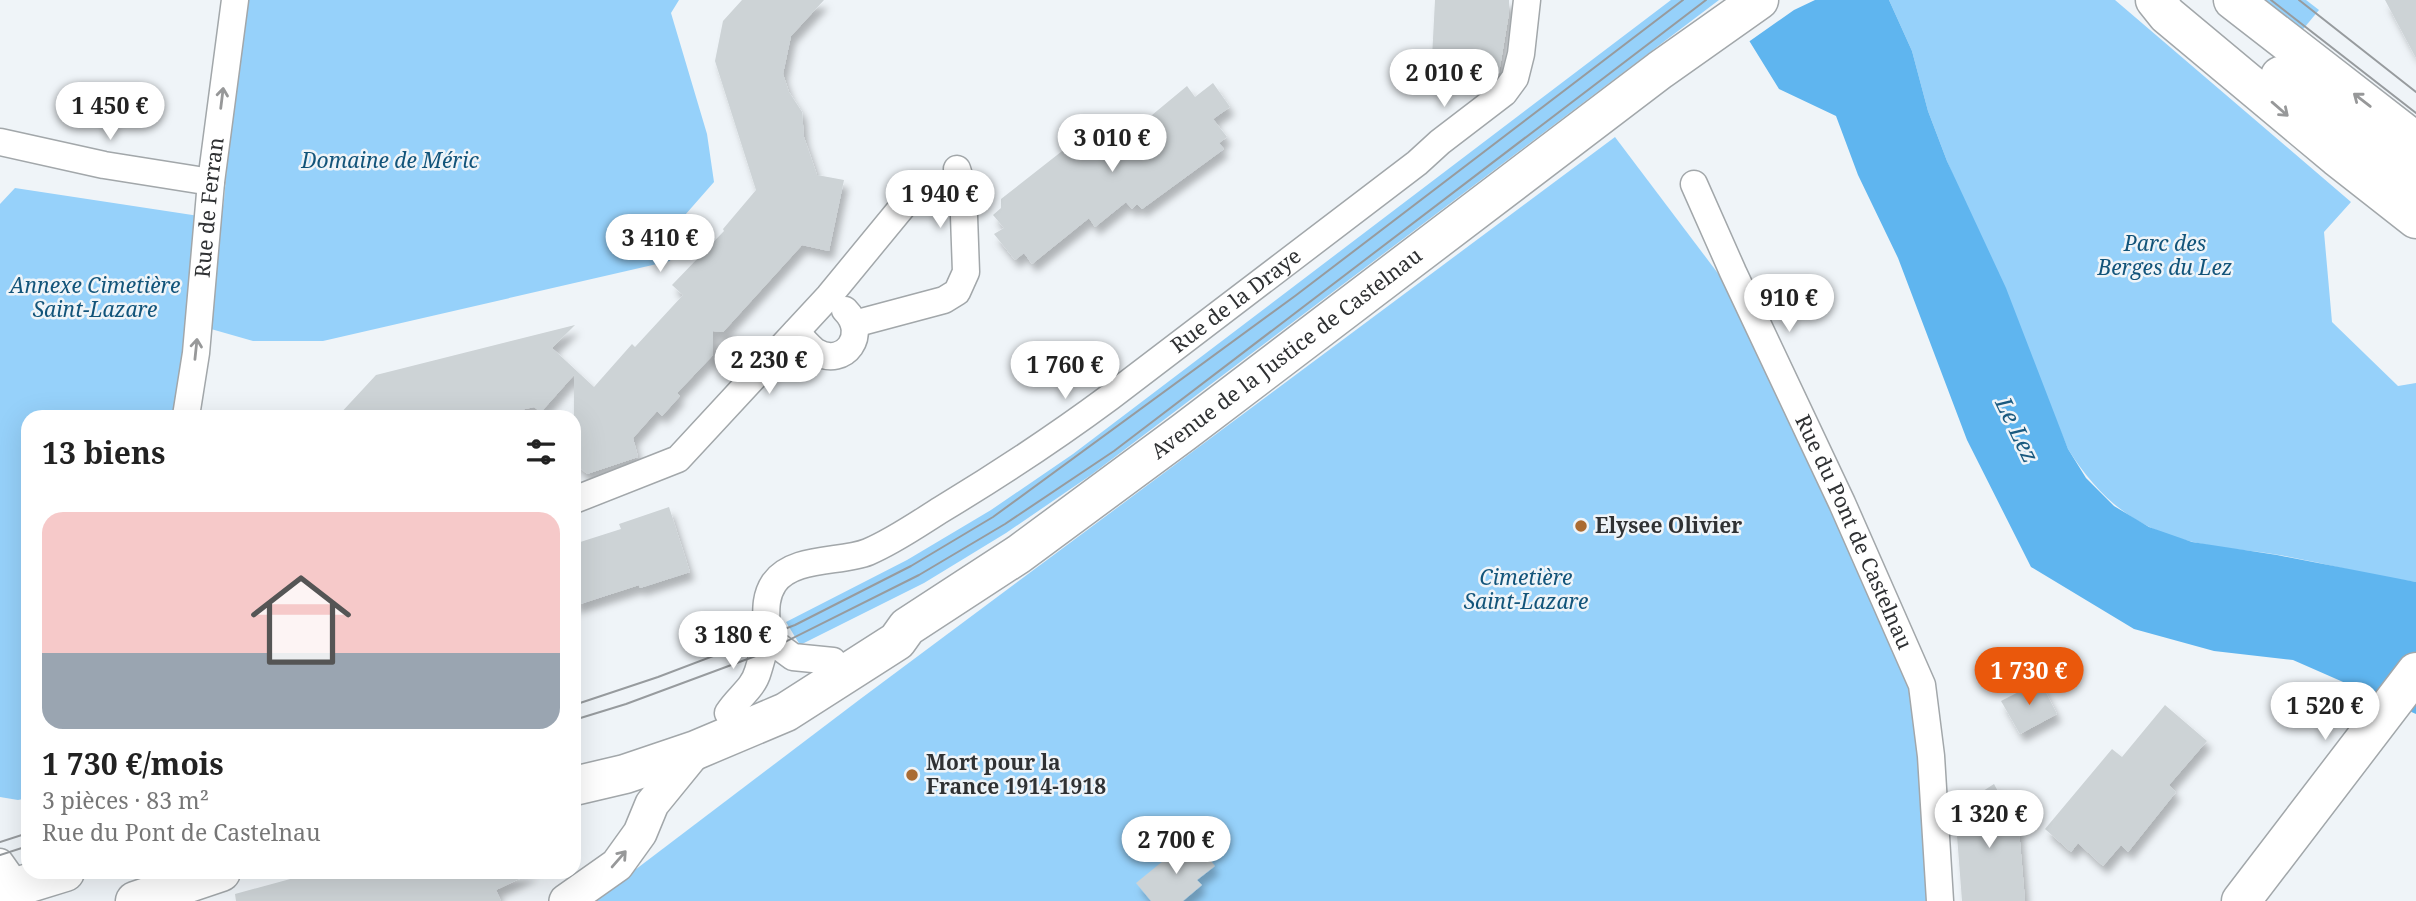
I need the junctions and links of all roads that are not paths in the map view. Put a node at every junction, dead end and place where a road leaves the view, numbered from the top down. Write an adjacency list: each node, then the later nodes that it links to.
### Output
1 (234, 0): 10 (street, Rue de Ferran, one-way to 1)
2 (1527, 0): 21 (street, Rue de la Draye)
3 (1759, 0): 20 (main road, Avenue de la Justice de Castelnau)
4 (2155, 0): 14 (main road, one-way to 14)
5 (2182, 0): 12 (main road)
6 (2233, 0): 8 (main road, one-way to 6)
7 (0, 142): 10 (street)
8 (2416, 142)
9 (957, 169): 16 (street)
10 (211, 182): 18 (street, Rue de Ferran, one-way to 10)
11 (1695, 184): 35 (street, Rue du Pont de Castelnau)
12 (2416, 184)
13 (903, 206): 15 (street)
14 (2416, 219)
15 (829, 296): 16 (street); 17 (street)
16 (854, 324): 17 (street)
17 (796, 332): 19 (street)
18 (187, 410)
19 (581, 497)
20 (906, 627): 22 (main road, Avenue de la Justice de Castelnau); 25 (main road, Avenue de la Justice de Castelnau)
21 (766, 642): 22 (street); 24 (street, Rue de la Draye)
22 (833, 661): 24 (main road, Avenue de la Justice de Castelnau)
23 (2416, 672): 36 (main road)
24 (728, 713): 26 (main road, Avenue de la Justice de Castelnau)
25 (695, 750): 27 (main road, Avenue de la Justice de Castelnau); 34 (street, one-way to 25)
26 (581, 759)
27 (581, 784)
28 (37, 879): 31 (main road)
29 (81, 879): 32 (main road)
30 (200, 879): 33 (main road)
31 (13, 885)
32 (69, 901)
33 (135, 901)
34 (566, 901)
35 (1940, 901)
36 (2241, 901)

